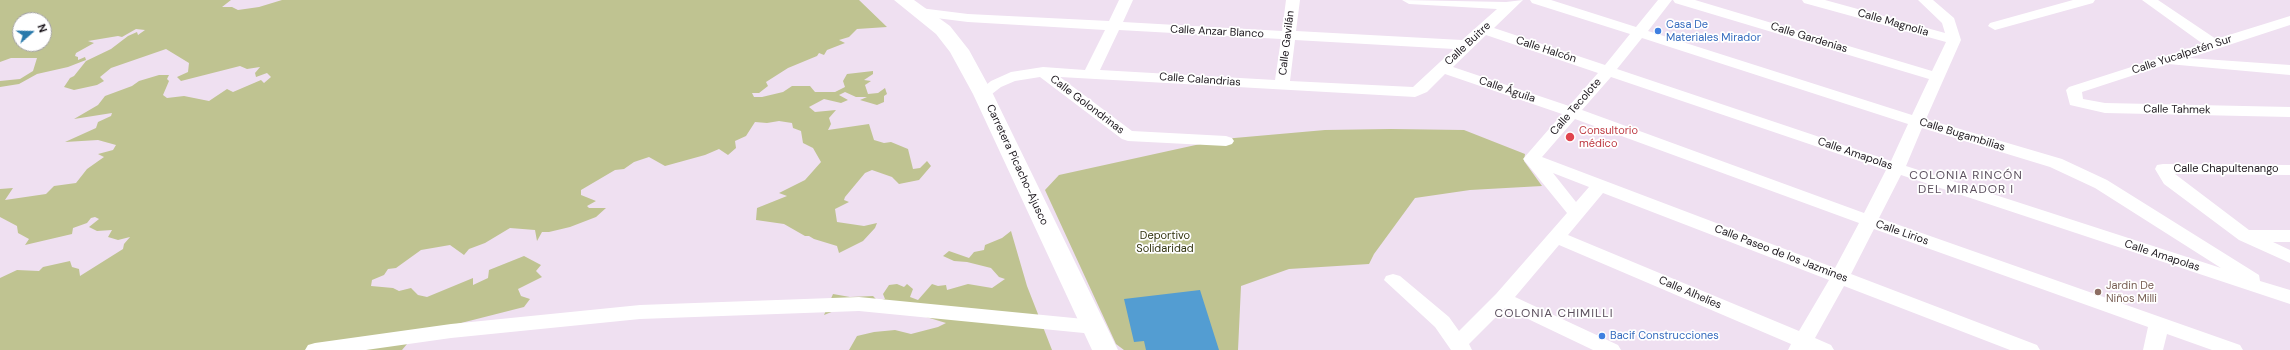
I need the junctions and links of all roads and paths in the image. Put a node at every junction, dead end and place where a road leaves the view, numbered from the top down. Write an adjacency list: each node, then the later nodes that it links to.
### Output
1 (1126, 0): 15 (street)
2 (1293, 0): 20 (street, Calle Gavilán)
3 (1409, 0): 11 (street)
4 (1537, 0): 19 (street, Calle Bugambilias)
5 (1664, 0): 19 (street, Calle Tecolote)
6 (1680, 0): 30 (street, Calle Gardenias)
7 (1810, 0): 21 (street, Calle Magnolia)
8 (1926, 0): 21 (street)
9 (2088, 0): 16 (street)
10 (2149, 0): 22 (street)
11 (1512, 3): 17 (street, Calle Buitre)
12 (919, 4): 13 (street, Calle Anzar Blanco); 18 (main road, Carretera Picacho-Ajusco)
13 (968, 18): 15 (street, Calle Anzar Blanco); 18 (street, Calle Anzar Blanco)
14 (2290, 20): 22 (street, Calle Yucalpetén Sur)
15 (1114, 26): 20 (street, Calle Anzar Blanco); 29 (street)
16 (1995, 26)
17 (1484, 29): 23 (street, Calle Buitre); 27 (street, Calle Halcón)
18 (943, 30): 34 (main road, Carretera Picacho-Ajusco)
19 (1639, 33): 27 (street, Calle Tecolote); 37 (street, Calle Bugambilias)
20 (1288, 36): 23 (street, Calle Anzar Blanco); 31 (street, Calle Gavilán)
21 (1954, 40): 30 (street)
22 (2213, 44): 24 (street, Calle Yucalpetén Sur)
23 (1466, 45): 25 (street, Calle Buitre)
24 (2166, 61): 26 (street); 33 (street, Calle Yucalpetén Sur)
25 (1442, 68): 32 (street, Calle Buitre); 35 (street, Calle Águila)
26 (2290, 70)
27 (1608, 71): 35 (street, Calle Tecolote); 40 (street, Calle Amapolas)
28 (1043, 72): 29 (street, Calle Calandrias); 34 (street, Calle Calandrias); 38 (street, Calle Golondrinas)
29 (1091, 73): 31 (street, Calle Calandrias)
30 (1937, 77): 37 (street)
31 (1282, 85): 32 (street, Calle Calandrias)
32 (1422, 89)
33 (2074, 90): 36 (street, Calle Tahmek)
34 (983, 94): 55 (main road, Carretera Picacho-Ajusco)
35 (1572, 112): 39 (street, Calle Tecolote); 44 (street, Calle Lirios)
36 (2290, 112)
37 (1916, 121): 40 (street); 51 (street, Calle Bugambilias)
38 (1226, 141)
39 (1531, 159): 42 (street, Calle Paseo de los Jazmines); 43 (street)
40 (1896, 168): 44 (street); 51 (street, Calle Amapolas)
41 (2290, 170): 46 (street, Calle Chapultenango)
42 (1600, 185): 43 (street); 49 (street, Calle Paseo de los Jazmines)
43 (1576, 213): 45 (street)
44 (1869, 221): 49 (street); 54 (street, Calle Lirios)
45 (1555, 236): 53 (street); 56 (street, Calle Alhelíes)
46 (2245, 236): 47 (street); 48 (street)
47 (2290, 236)
48 (2290, 257)
49 (1840, 277): 56 (street); 62 (street, Calle Paseo de los Jazmines)
50 (1393, 280): 57 (street)
51 (2261, 288): 52 (street, Calle Amapolas)
52 (2290, 297)
53 (1503, 299): 57 (street); 60 (street)
54 (2159, 323): 63 (street); 64 (street, Calle Lirios)
55 (1094, 327): 58 (street); 59 (main road, Carretera Picacho-Ajusco)
56 (1800, 346): 61 (street, Calle Alhelíes)
57 (1460, 347)
58 (315, 350)
59 (1105, 350)
60 (1611, 350)
61 (1824, 350)
62 (2030, 350)
63 (2153, 350)
64 (2233, 350)

